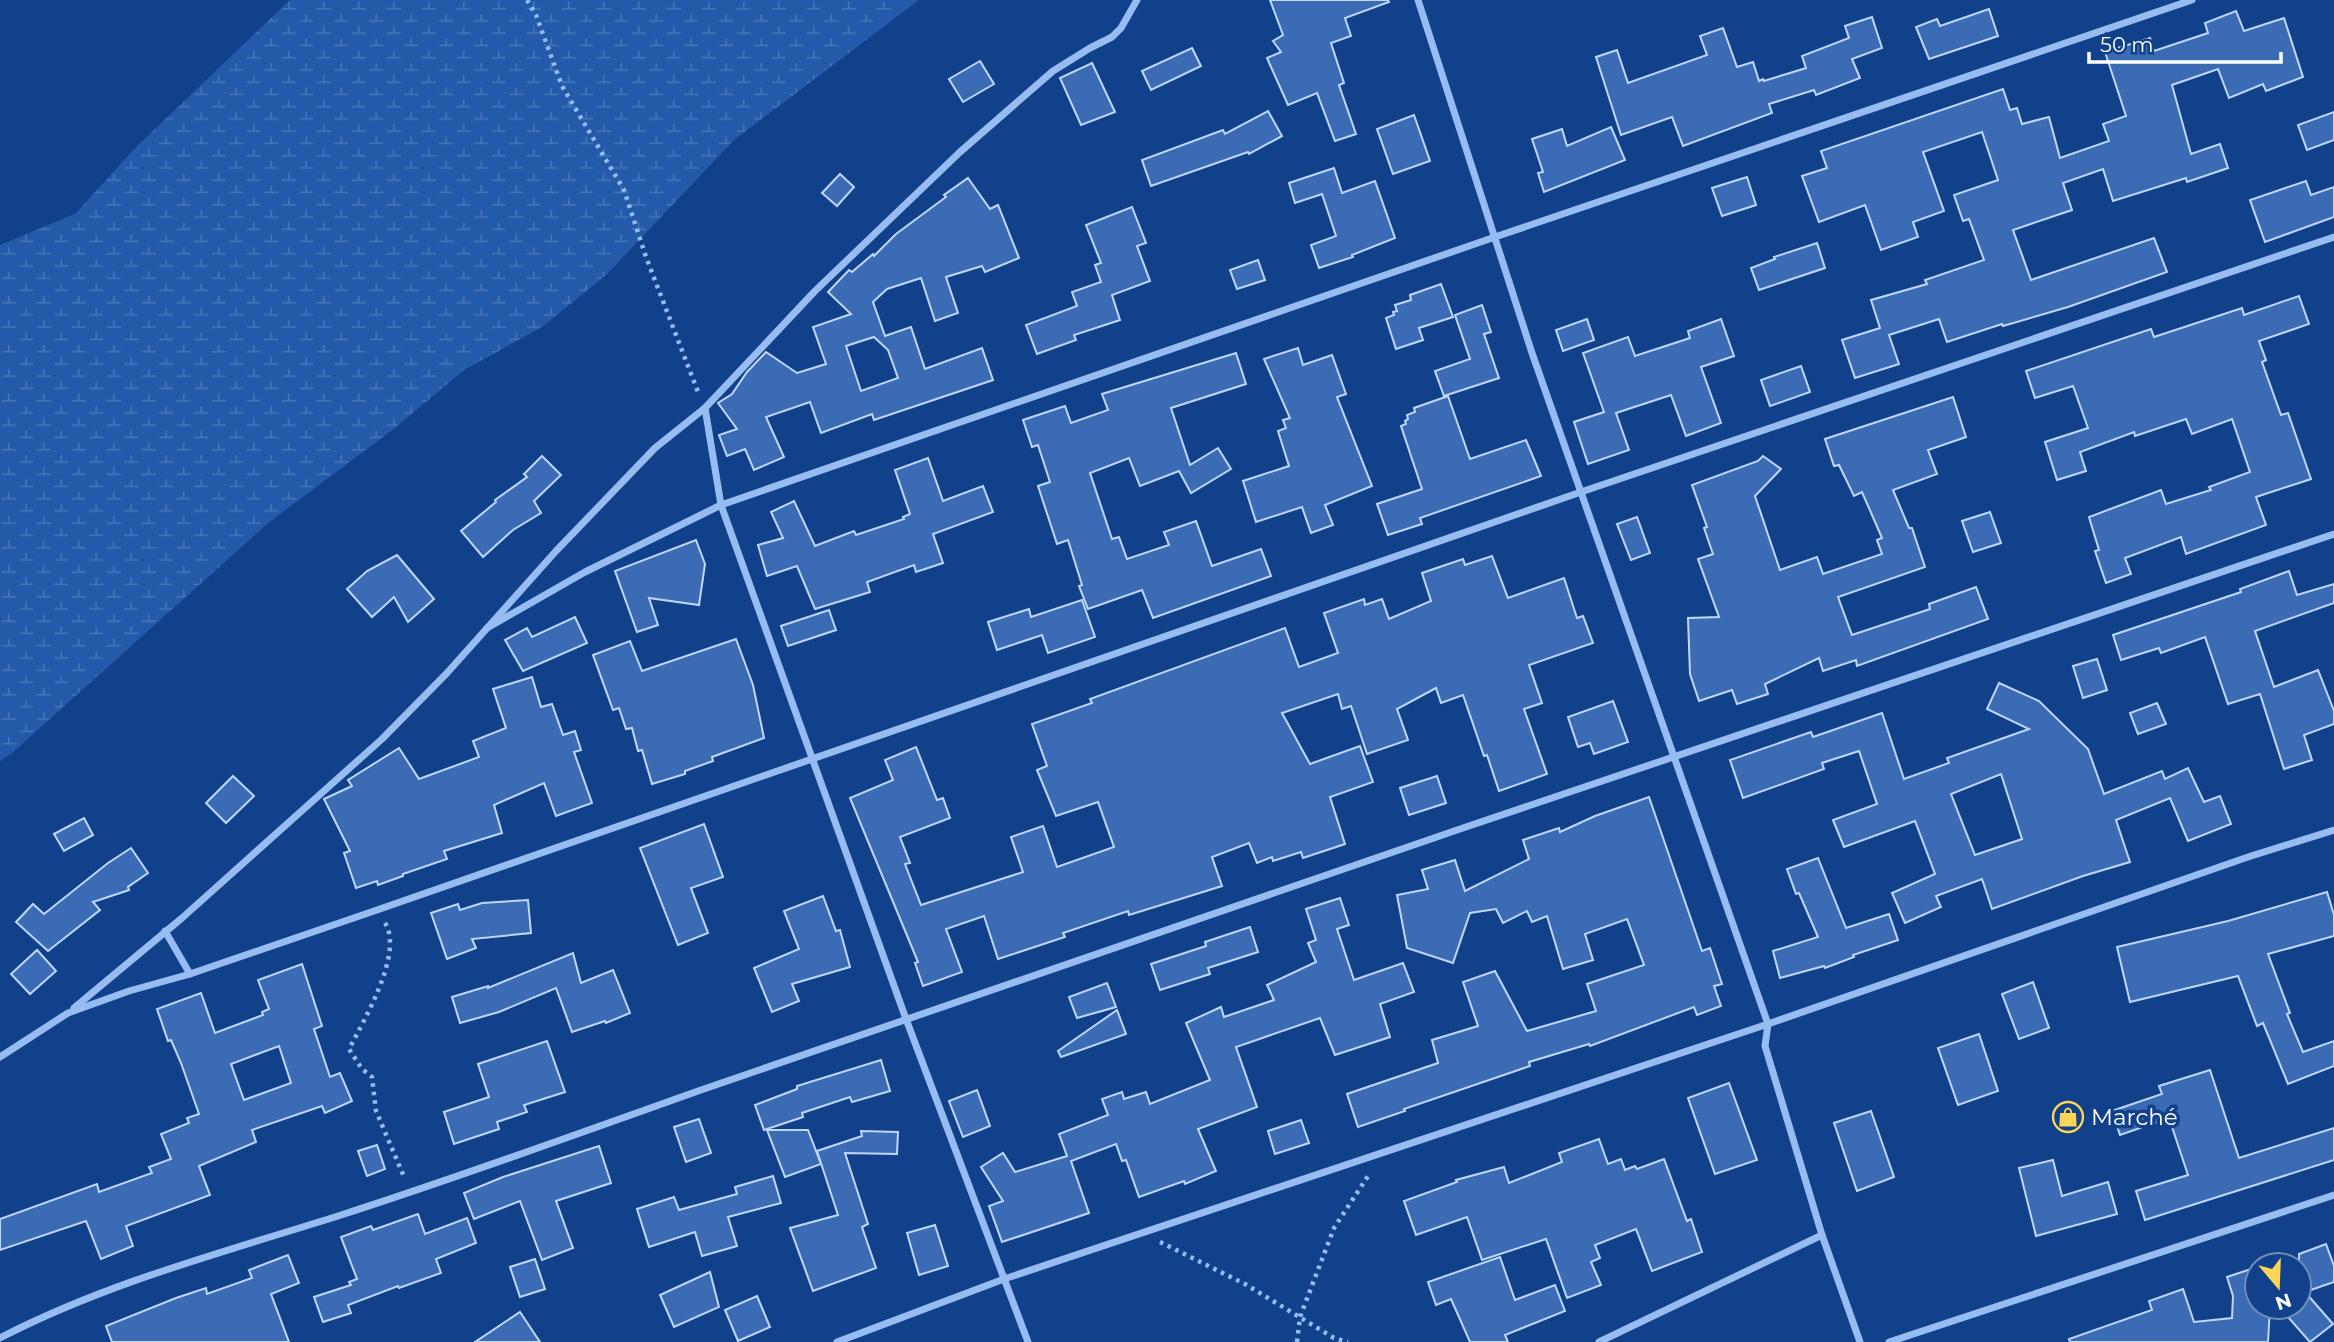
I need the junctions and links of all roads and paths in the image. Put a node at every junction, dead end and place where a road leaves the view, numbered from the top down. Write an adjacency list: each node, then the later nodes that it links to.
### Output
1 (527, 0): 7 (path)
2 (1137, 0): 7 (street)
3 (1418, 0): 5 (street)
4 (2192, 0): 5 (street)
5 (1495, 237): 8 (street); 9 (street)
6 (2334, 237): 8 (street)
7 (705, 408): 9 (street); 11 (street)
8 (1581, 492): 12 (street); 13 (street)
9 (721, 505): 11 (street); 13 (street)
10 (2334, 534): 12 (street)
11 (487, 628): 16 (street)
12 (1674, 756): 19 (street); 20 (street)
13 (813, 759): 15 (street); 19 (street)
14 (2334, 830): 20 (street)
15 (377, 910): 17 (street); 23 (path)
16 (165, 931): 17 (street); 18 (street)
17 (190, 974): 18 (street)
18 (68, 1013): 21 (street)
19 (906, 1019): 23 (street); 27 (street)
20 (1768, 1024): 22 (street); 26 (street)
21 (0, 1057)
22 (1384, 1152): 25 (street); 28 (path)
23 (411, 1192): 29 (street)
24 (2334, 1195): 36 (street)
25 (1141, 1233): 27 (street); 28 (path)
26 (1822, 1235): 34 (street); 35 (street)
27 (1004, 1279): 30 (street); 31 (street)
28 (1300, 1317): 32 (path); 33 (path)
29 (0, 1338)
30 (837, 1342)
31 (1028, 1342)
32 (1297, 1342)
33 (1348, 1342)
34 (1599, 1342)
35 (1860, 1342)
36 (1889, 1342)

